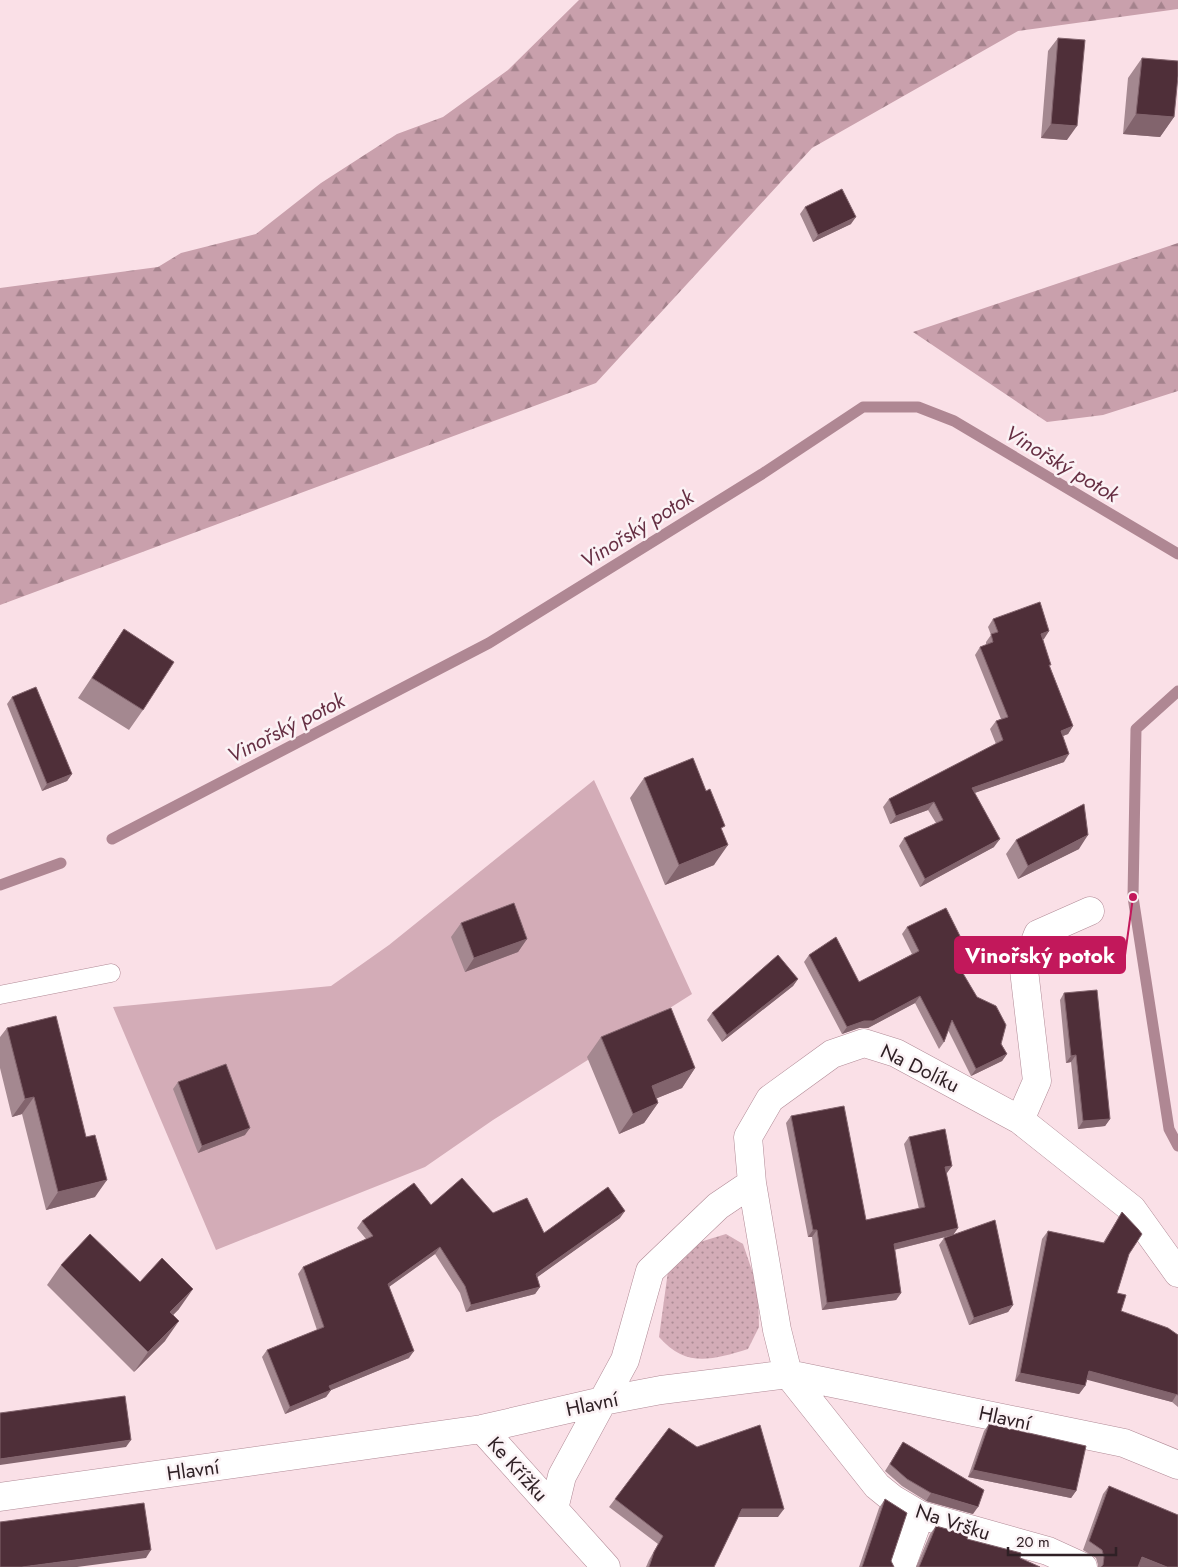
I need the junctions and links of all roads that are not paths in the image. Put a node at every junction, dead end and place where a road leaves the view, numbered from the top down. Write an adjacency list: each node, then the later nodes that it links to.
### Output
1 (1090, 911): 4 (street)
2 (111, 973): 3 (lane)
3 (0, 995)
4 (1020, 1120): 5 (street, Na Dolíku); 6 (street, Na Dolíku)
5 (752, 1183): 7 (street, Na Dolíku); 8 (street)
6 (1178, 1273)
7 (788, 1374): 8 (street, Hlavní); 10 (street, Hlavní); 13 (street, Na Vršku)
8 (603, 1401): 9 (street, Hlavní); 12 (street, Ke Křížku)
9 (482, 1429): 11 (street, Hlavní); 12 (street, Ke Křížku)
10 (1178, 1465)
11 (0, 1497)
12 (554, 1509): 14 (street, Ke Křížku)
13 (920, 1515): 15 (street); 16 (street, Na Vršku)
14 (606, 1567)
15 (901, 1567)
16 (1083, 1567)

